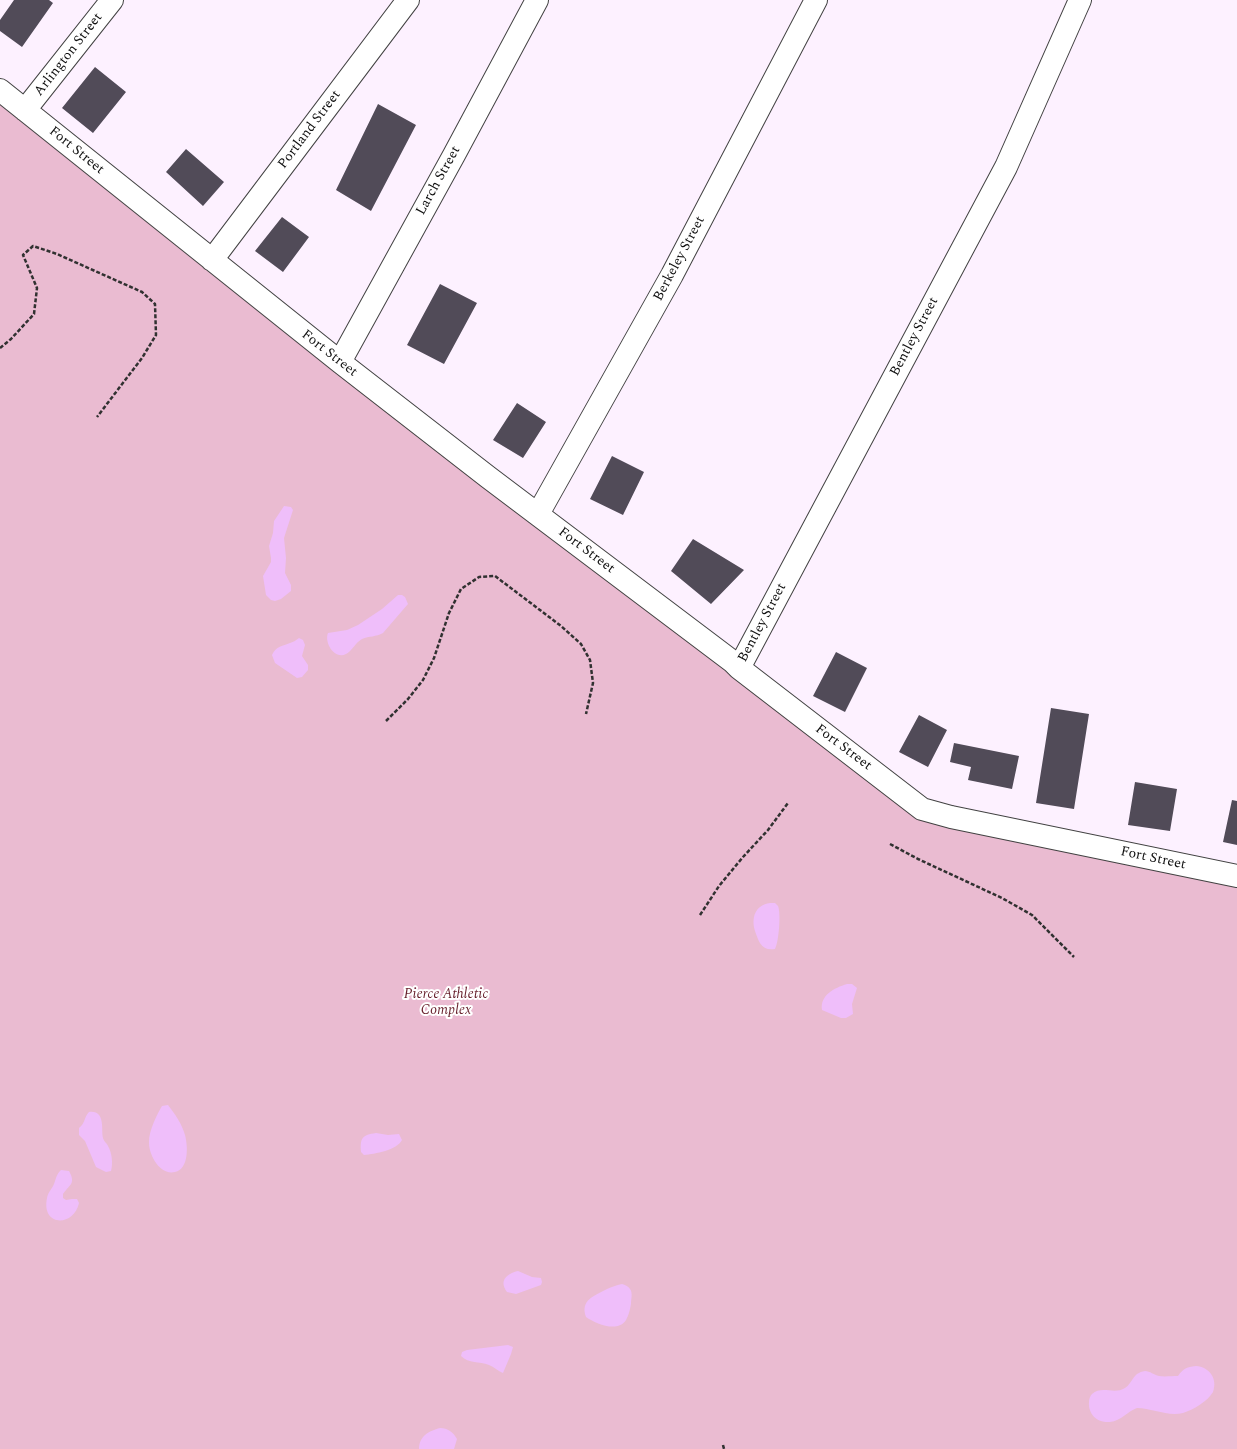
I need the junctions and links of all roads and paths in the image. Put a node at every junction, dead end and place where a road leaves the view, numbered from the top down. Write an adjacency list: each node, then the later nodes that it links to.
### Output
1 (112, 0): 7 (street, Arlington Street)
2 (408, 0): 8 (street, Portland Street)
3 (538, 0): 10 (street, Larch Street)
4 (816, 0): 12 (street, Berkeley Street)
5 (1080, 0): 13 (street, Bentley Street)
6 (0, 90): 7 (street, Fort Street)
7 (25, 110): 8 (street, Fort Street)
8 (212, 260): 10 (street, Fort Street)
9 (0, 348): 11 (path)
10 (340, 362): 12 (street, Fort Street)
11 (97, 417)
12 (538, 514): 13 (street, Fort Street)
13 (739, 668): 18 (street, Fort Street)
14 (586, 714): 15 (path)
15 (386, 721)
16 (788, 803): 19 (path)
17 (890, 844): 20 (path)
18 (1237, 876)
19 (700, 915)
20 (1074, 957)

